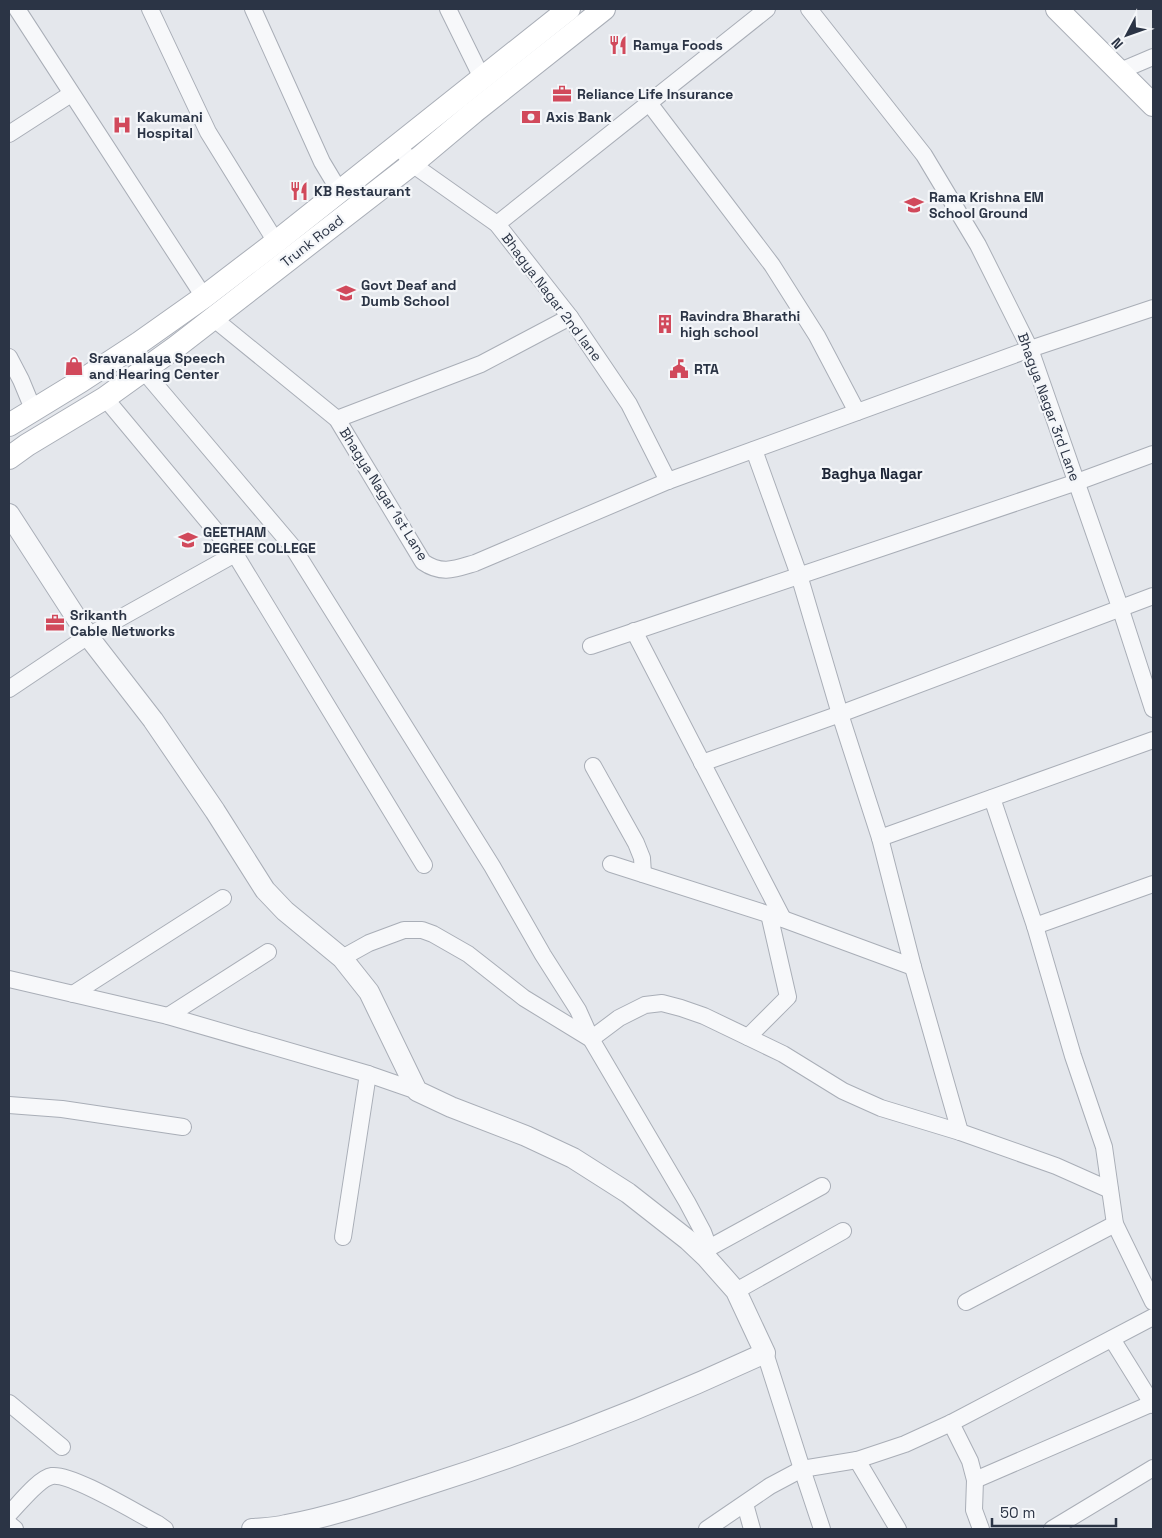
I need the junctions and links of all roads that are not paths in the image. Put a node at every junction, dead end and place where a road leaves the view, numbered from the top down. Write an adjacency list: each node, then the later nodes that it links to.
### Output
1 (17, 9): 13 (street)
2 (150, 9): 21 (street)
3 (252, 9): 19 (street)
4 (448, 9): 12 (street)
5 (570, 9): 12 (main road)
6 (604, 9): 18 (main road, Trunk Road)
7 (767, 9): 14 (street)
8 (809, 9): 26 (street, Bhagya Nagar 3rd Lane)
9 (1057, 9): 11 (main road)
10 (1153, 57): 11 (street)
11 (1120, 71): 15 (main road)
12 (482, 78): 17 (main road)
13 (71, 94): 16 (street); 22 (street)
14 (649, 103): 20 (street); 31 (street)
15 (1153, 105)
16 (9, 134)
17 (398, 144): 18 (street, Bhagya Nagar 2nd lane); 19 (main road)
18 (412, 164): 20 (street, Bhagya Nagar 2nd lane); 25 (main road, Trunk Road)
19 (340, 192): 21 (main road)
20 (497, 224): 24 (street, Bhagya Nagar 2nd lane)
21 (276, 242): 22 (main road)
22 (204, 297): 30 (main road)
23 (1153, 308): 26 (street)
24 (570, 317): 32 (street); 37 (street, Bhagya Nagar 2nd lane)
25 (213, 318): 28 (main road, Trunk Road); 32 (street, Bhagya Nagar 1st Lane)
26 (1030, 349): 31 (street); 38 (street, Bhagya Nagar 3rd Lane)
27 (9, 357): 30 (street)
28 (143, 370): 29 (main road, Trunk Road); 69 (street)
29 (105, 398): 36 (main road, Trunk Road); 40 (street)
30 (33, 409): 33 (main road)
31 (857, 412): 34 (street)
32 (337, 419): 37 (street, Bhagya Nagar 1st Lane)
33 (9, 425)
34 (754, 450): 37 (street); 41 (street)
35 (1153, 454): 38 (street)
36 (9, 458)
37 (668, 481)
38 (1077, 482): 41 (street); 43 (street, Bhagya Nagar 3rd Lane)
39 (9, 514): 45 (street)
40 (235, 554): 45 (street); 56 (street)
41 (800, 575): 44 (street); 49 (street)
42 (1153, 596): 43 (street)
43 (1120, 607): 48 (street, Bhagya Nagar 3rd Lane); 49 (street)
44 (634, 631): 46 (street); 51 (street)
45 (88, 636): 47 (street); 63 (street)
46 (591, 646)
47 (9, 689)
48 (1153, 709)
49 (840, 714): 51 (street); 54 (street)
50 (1153, 740): 53 (street)
51 (702, 763): 60 (street)
52 (593, 766): 57 (street)
53 (992, 798): 54 (street); 61 (street)
54 (880, 838): 64 (street)
55 (611, 864): 57 (street)
56 (424, 865)
57 (643, 874): 60 (street)
58 (1153, 884): 61 (street)
59 (223, 898): 66 (street)
60 (776, 917): 64 (street); 68 (street)
61 (1035, 926): 76 (street)
62 (268, 952): 67 (street)
63 (342, 958): 69 (street); 71 (street)
64 (913, 966): 74 (street)
65 (9, 979): 66 (street)
66 (73, 994): 67 (street)
67 (168, 1016): 70 (street)
68 (748, 1037): 69 (street); 74 (street)
69 (591, 1039): 80 (street)
70 (368, 1074): 71 (street); 79 (street)
71 (417, 1091): 80 (street)
72 (9, 1105): 73 (street)
73 (183, 1127)
74 (960, 1132): 76 (street)
75 (822, 1186): 80 (street)
76 (1110, 1190): 77 (street)
77 (1115, 1224): 82 (street); 83 (street)
78 (843, 1231): 81 (street)
79 (343, 1237)
80 (707, 1252): 81 (street)
81 (736, 1291): 86 (street)
82 (966, 1302)
83 (1153, 1302)
84 (1153, 1317): 85 (street)
85 (1112, 1339): 88 (street); 89 (street)
86 (765, 1353): 93 (street); 100 (street)
87 (9, 1403): 90 (street)
88 (1153, 1404): 94 (street)
89 (951, 1424): 91 (street); 94 (street)
90 (62, 1447)
91 (858, 1460): 93 (street); 104 (street)
92 (1153, 1468): 106 (street)
93 (802, 1469): 95 (street); 103 (street)
94 (975, 1480): 105 (street)
95 (745, 1504): 101 (street); 102 (street)
96 (9, 1514): 99 (street)
97 (9, 1524): 98 (street)
98 (15, 1529)
99 (164, 1529)
100 (252, 1529)
101 (707, 1529)
102 (752, 1529)
103 (822, 1529)
104 (898, 1529)
105 (981, 1529)
106 (1052, 1529)

